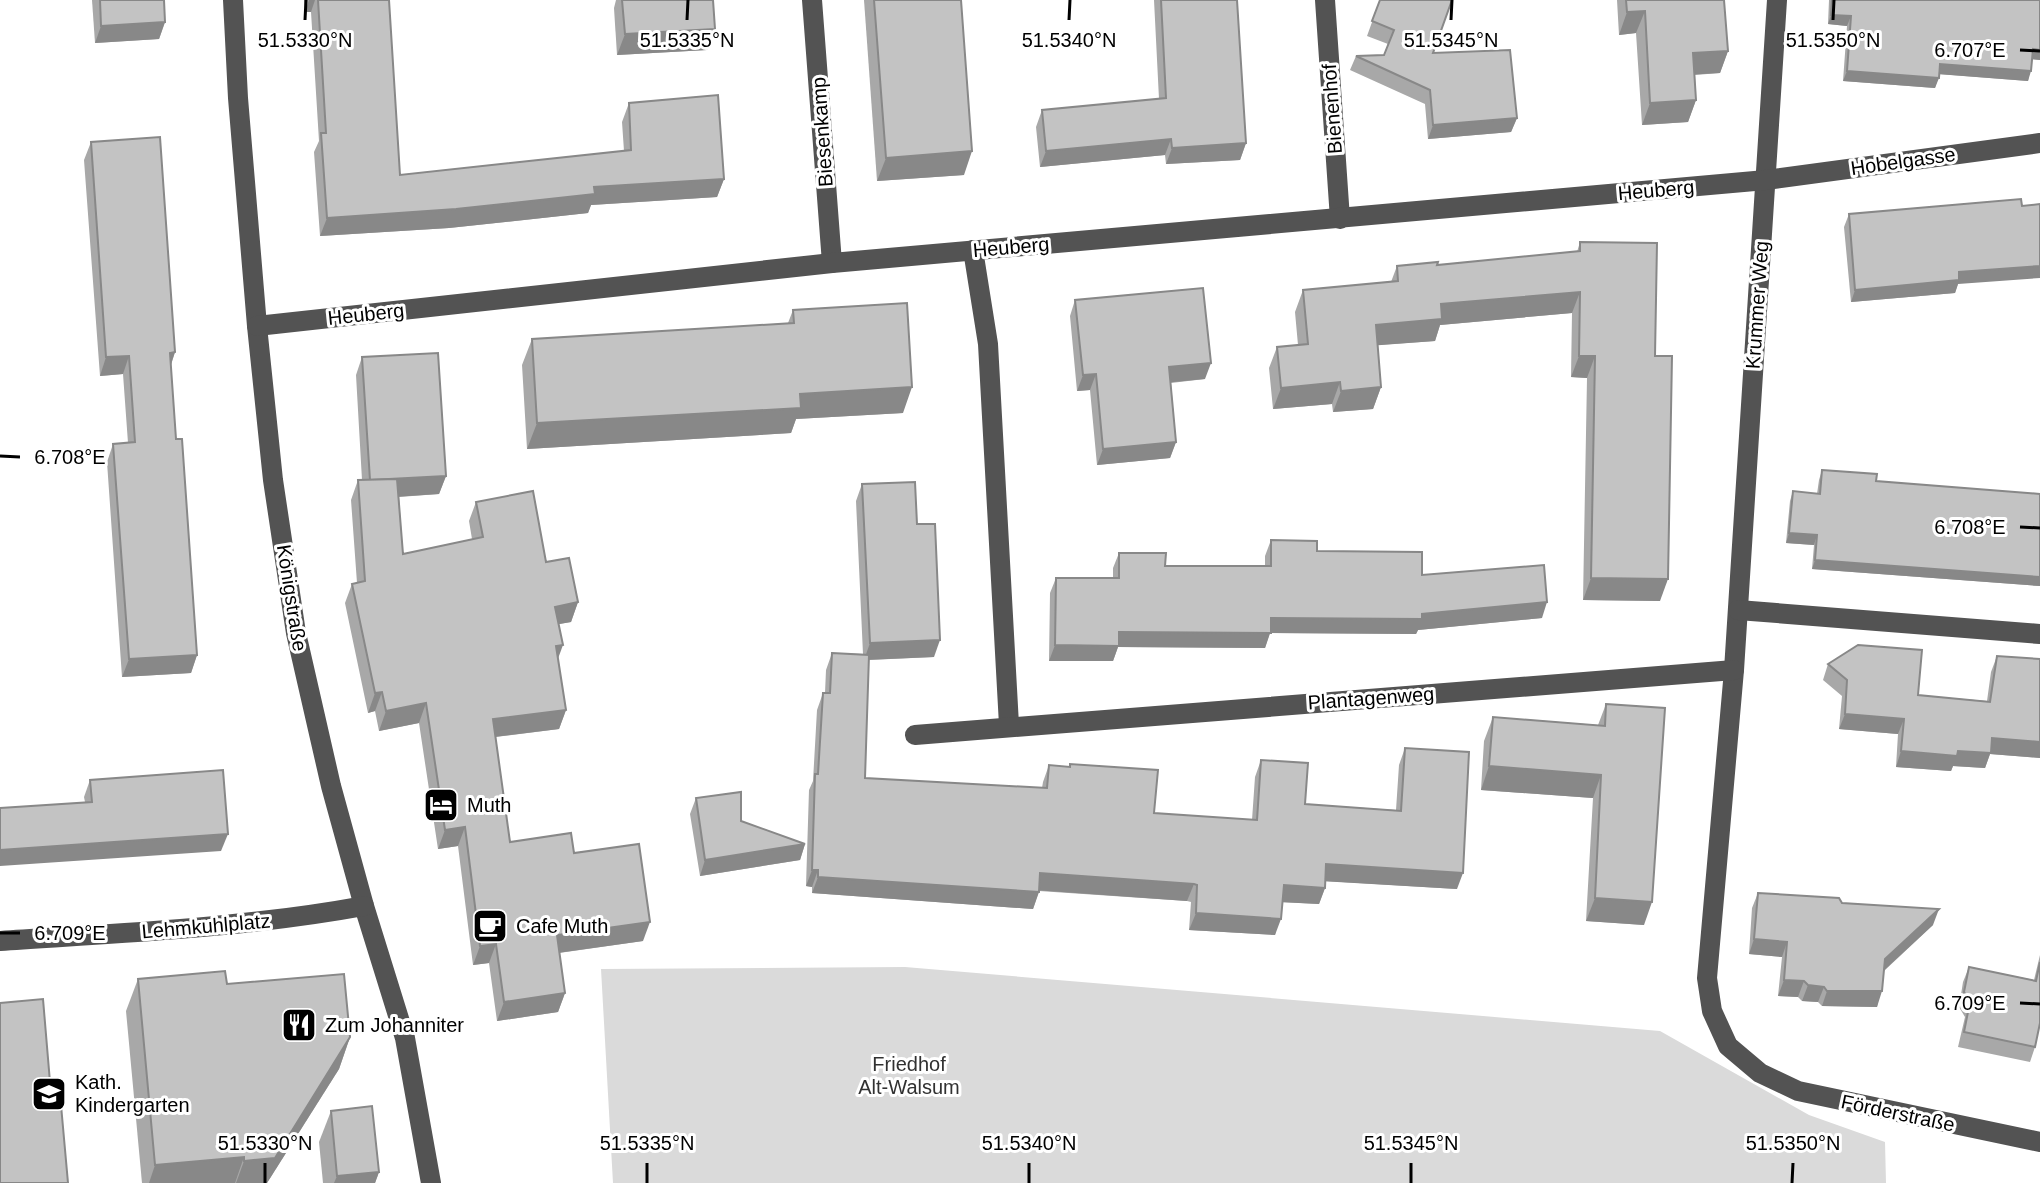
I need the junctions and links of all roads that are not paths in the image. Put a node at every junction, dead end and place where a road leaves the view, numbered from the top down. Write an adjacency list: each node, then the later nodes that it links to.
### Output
1 (233, 0): 10 (street, Königstraße)
2 (812, 0): 9 (street, Biesenkamp)
3 (1325, 0): 7 (street, Bienenhof)
4 (1777, 0): 6 (street, Krummer Weg)
5 (2040, 143): 6 (street, Hobelgasse)
6 (1766, 180): 7 (street, Heuberg); 11 (street, Krummer Weg)
7 (1340, 219): 8 (street, Heuberg)
8 (973, 250): 9 (street, Heuberg); 14 (street)
9 (832, 263): 10 (street, Heuberg)
10 (257, 326): 16 (street, Königstraße)
11 (1738, 610): 12 (street); 13 (street, Krummer Weg)
12 (2040, 634)
13 (1734, 670): 14 (street, Plantagenweg); 18 (street, Krummer Weg)
14 (1009, 725): 15 (street, Plantagenweg)
15 (915, 735)
16 (364, 906): 17 (street, Lehmkuhlplatz); 20 (street, Königstraße)
17 (0, 941)
18 (1760, 1073): 19 (street, Förderstraße)
19 (2040, 1142)
20 (431, 1183)

